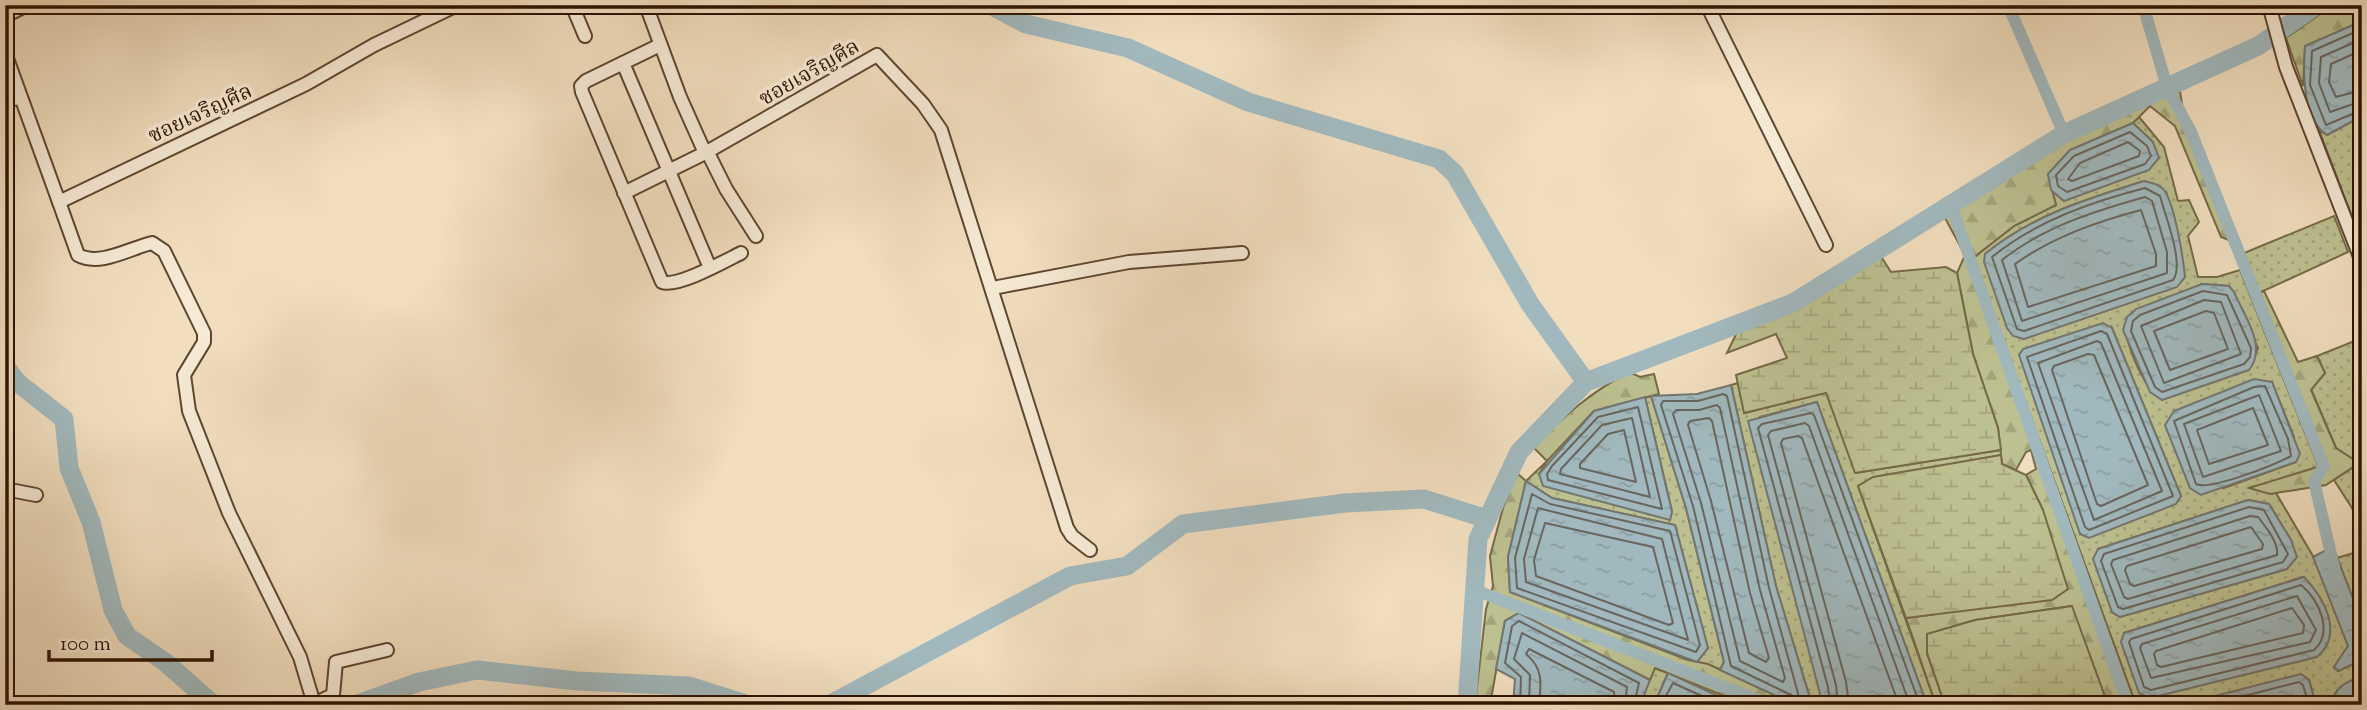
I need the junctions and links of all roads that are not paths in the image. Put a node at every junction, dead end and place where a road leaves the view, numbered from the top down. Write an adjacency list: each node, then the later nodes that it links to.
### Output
1 (27, 5): 7 (street)
2 (457, 5): 17 (street, ซอยเจริญศีล)
3 (572, 5): 8 (street)
4 (646, 5): 9 (street)
5 (1707, 5): 19 (street)
6 (2269, 5): 22 (street)
7 (5, 16)
8 (586, 36)
9 (660, 45): 11 (street); 14 (street)
10 (5, 53): 12 (street)
11 (623, 63): 15 (street); 16 (street)
12 (20, 99): 13 (street); 17 (street)
13 (5, 100)
14 (706, 152): 15 (street); 18 (street); 24 (street, ซอยเจริญศีล)
15 (669, 172): 16 (street); 23 (street)
16 (624, 193): 23 (street)
17 (59, 202): 28 (street)
18 (756, 236)
19 (1826, 245)
20 (741, 253): 23 (street)
21 (1242, 253): 24 (street)
22 (2362, 262)
23 (710, 268)
24 (993, 288): 27 (street, ซอยเจริญศีล)
25 (5, 489): 26 (street)
26 (36, 495)
27 (1090, 550)
28 (387, 650)

